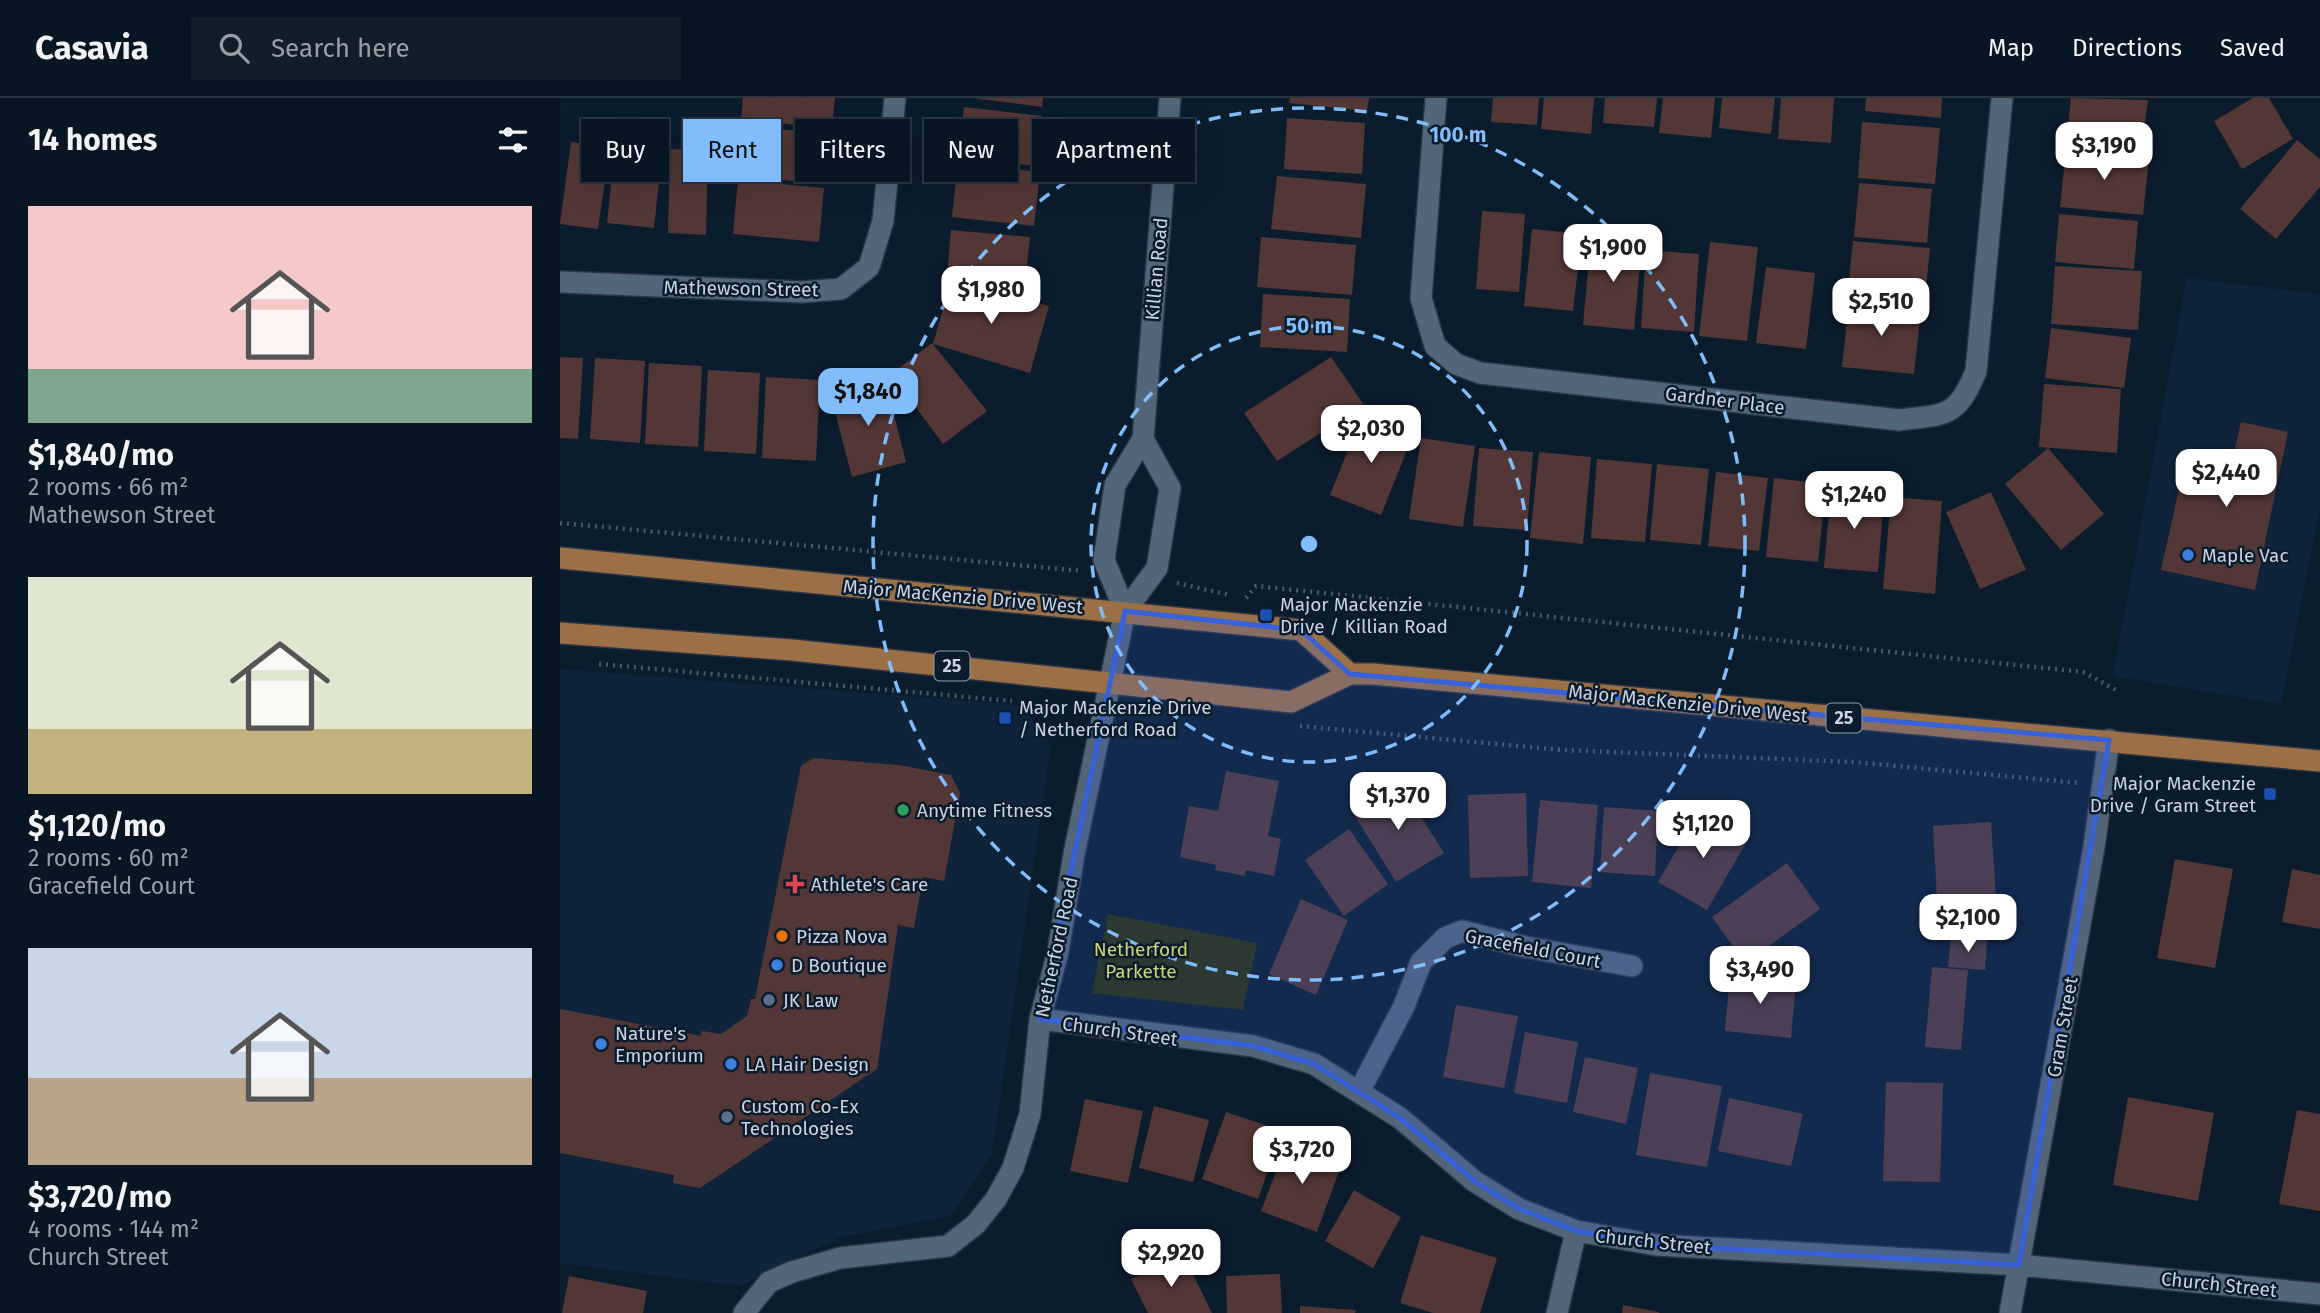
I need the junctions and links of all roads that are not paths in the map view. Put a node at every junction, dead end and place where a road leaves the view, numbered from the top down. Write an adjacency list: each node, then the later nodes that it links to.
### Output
1 (895, 98): 5 (street, Mathewson Street)
2 (1170, 98): 6 (street, Killian Road)
3 (1436, 98): 4 (street, Gardner Place)
4 (2002, 98)
5 (560, 282)
6 (1143, 439): 8 (street, Killian Road); 8 (street)
7 (560, 558): 8 (main road, Major MacKenzie Drive West)
8 (1125, 611): 10 (main road, Major MacKenzie Drive West); 11 (street, Netherford Road)
9 (560, 634): 11 (main road, 25)
10 (1350, 674): 11 (main road, 25); 12 (main road, Major MacKenzie Drive West / 25)
11 (1111, 681): 15 (street, Netherford Road)
12 (2109, 740): 13 (main road, Major MacKenzie Drive West / 25); 18 (street, Gram Street)
13 (2320, 761)
14 (1632, 967): 16 (street, Gracefield Court)
15 (1040, 1019): 16 (street, Church Street); 20 (street, Netherford Road)
16 (1359, 1092): 17 (street, Church Street)
17 (1576, 1231): 18 (street, Church Street); 21 (street)
18 (2019, 1265): 19 (street, Church Street); 22 (street, Gram Street)
19 (2320, 1294)
20 (744, 1313)
21 (1557, 1313)
22 (2010, 1313)

